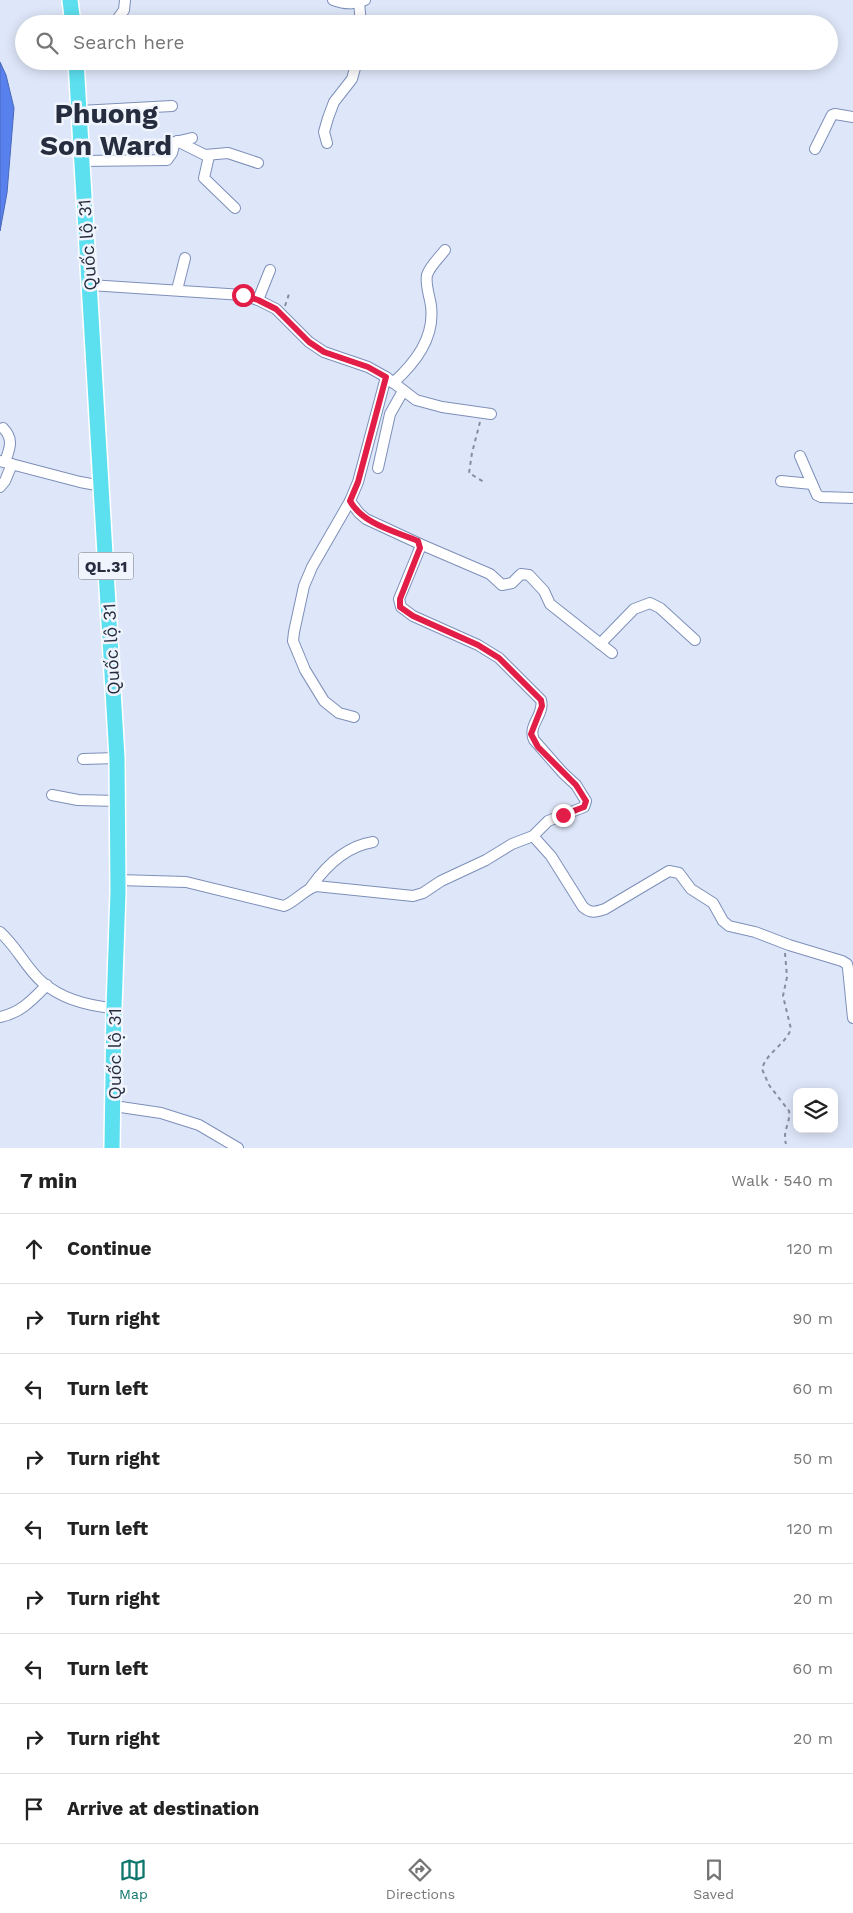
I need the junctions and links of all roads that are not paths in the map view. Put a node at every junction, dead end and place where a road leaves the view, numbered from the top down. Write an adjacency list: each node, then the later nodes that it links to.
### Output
1 (70, 0): 5 (highway)
2 (125, 0): 6 (street)
3 (333, 0): 4 (street)
4 (362, 1): 7 (street)
5 (72, 15)
6 (120, 15)
7 (361, 15)
8 (77, 70): 11 (highway, Quốc lộ 31 / QL.31)
9 (354, 70): 15 (street)
10 (172, 106): 11 (street)
11 (80, 111): 18 (highway, Quốc lộ 31 / QL.31)
12 (853, 117): 16 (street)
13 (192, 138): 14 (street)
14 (177, 140): 17 (street); 18 (street)
15 (327, 143)
16 (815, 149)
17 (209, 156): 19 (street); 20 (street)
18 (81, 161): 24 (highway, Quốc lộ 31 / QL.31)
19 (258, 164)
20 (235, 208)
21 (446, 250): 27 (street)
22 (186, 258): 25 (street)
23 (270, 270): 26 (street)
24 (90, 285): 25 (street); 36 (highway, Quốc lộ 31 / QL.31)
25 (178, 290): 26 (street)
26 (258, 300): 27 (street)
27 (389, 380): 28 (street); 39 (street)
28 (403, 391): 29 (street); 33 (street)
29 (487, 413)
30 (3, 428): 32 (street)
31 (800, 456): 35 (street)
32 (6, 462): 36 (street); 37 (street)
33 (378, 468)
34 (781, 481): 35 (street)
35 (812, 484): 38 (street)
36 (102, 486): 45 (highway, Quốc lộ 31 / QL.31)
37 (0, 487)
38 (853, 498)
39 (350, 501): 40 (street); 44 (street)
40 (420, 544): 42 (street); 49 (street)
41 (695, 640): 42 (street)
42 (600, 644): 43 (street)
43 (612, 652)
44 (354, 717)
45 (117, 758): 46 (street); 48 (highway, Quốc lộ 31 / QL.31)
46 (83, 759)
47 (52, 795): 48 (street)
48 (118, 801): 51 (highway, Quốc lộ 31 / QL.31)
49 (533, 836): 52 (street); 57 (street)
50 (373, 842): 52 (street)
51 (118, 880): 52 (street); 55 (highway, Quốc lộ 31 / QL.31)
52 (311, 888)
53 (0, 932): 54 (street)
54 (47, 986): 55 (street); 56 (street)
55 (114, 1008): 58 (highway, Quốc lộ 31 / QL.31)
56 (0, 1017)
57 (853, 1018)
58 (114, 1106): 59 (highway, Quốc lộ 31 / QL.31); 60 (street)
59 (112, 1148)
60 (238, 1148)

